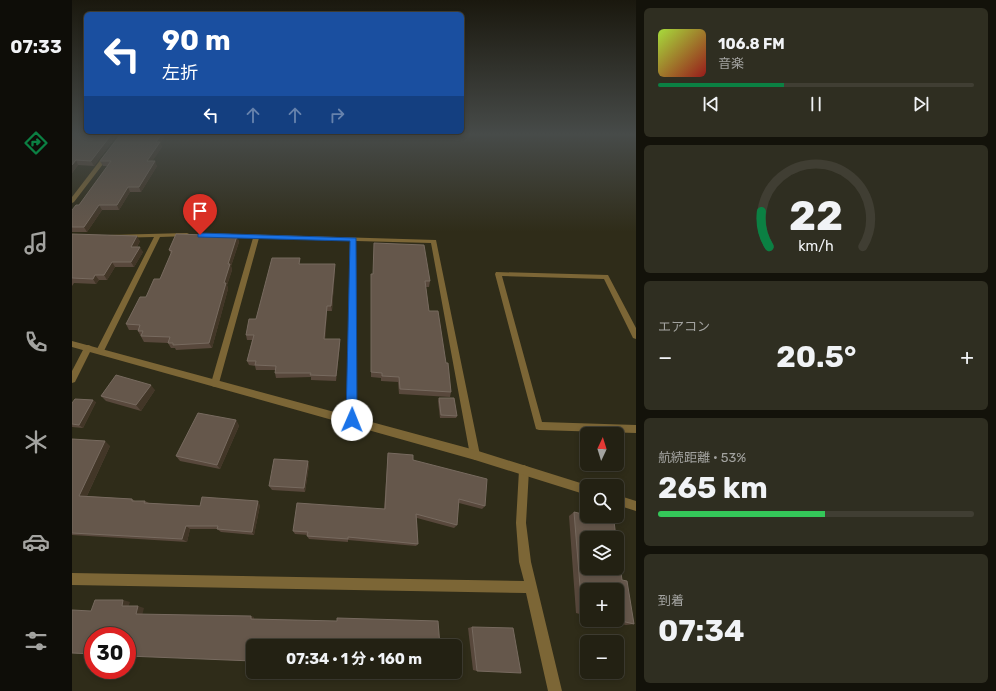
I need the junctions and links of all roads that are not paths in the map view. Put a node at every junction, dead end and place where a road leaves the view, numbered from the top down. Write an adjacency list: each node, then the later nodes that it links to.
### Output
1 (98, 167): 2 (street)
2 (72, 201)
3 (158, 235): 4 (street); 5 (street); 10 (street)
4 (101, 236)
5 (257, 236): 6 (street); 12 (street)
6 (354, 239): 13 (street); 15 (street)
7 (636, 336): 14 (street)
8 (72, 344): 9 (street)
9 (88, 348): 10 (street); 11 (street)
10 (100, 351): 12 (street)
11 (72, 379)
12 (215, 383): 13 (street)
13 (352, 420): 15 (street)
14 (636, 429)
15 (475, 455): 16 (street)
16 (524, 470): 17 (street); 21 (street)
17 (580, 488)
18 (624, 502): 19 (street)
19 (636, 506)
20 (72, 578): 21 (street)
21 (530, 587): 22 (street)
22 (555, 691)

